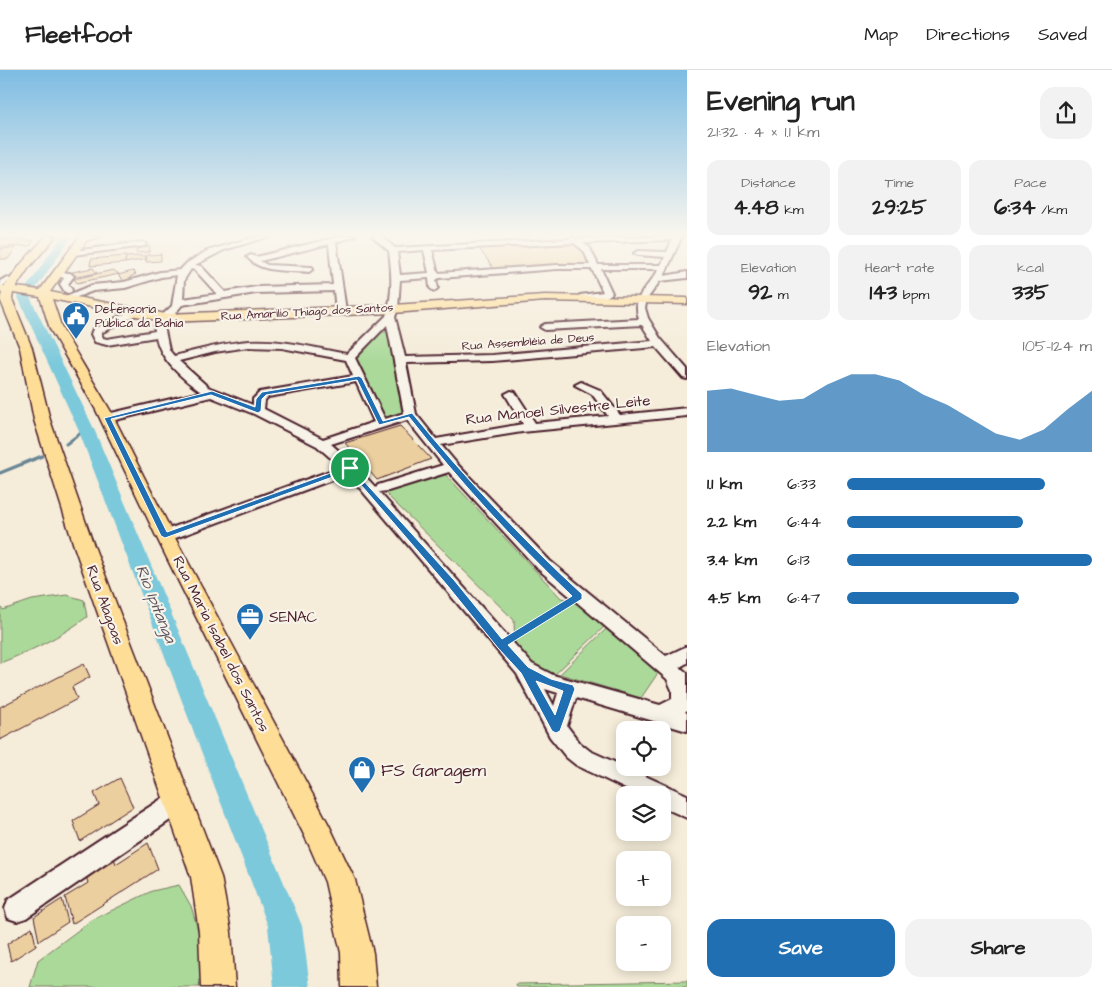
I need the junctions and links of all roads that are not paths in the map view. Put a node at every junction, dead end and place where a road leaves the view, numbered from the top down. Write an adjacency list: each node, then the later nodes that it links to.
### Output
1 (396, 278): 23 (street)
2 (54, 279): 14 (main road)
3 (68, 279): 15 (street)
4 (147, 279): 15 (street)
5 (181, 279): 20 (street)
6 (209, 279): 16 (street)
7 (336, 279): 12 (street)
8 (433, 279): 13 (street)
9 (602, 279): 17 (street)
10 (657, 279): 18 (street)
11 (5, 287): 14 (main road, Rua Amarilio Thiago dos Santos); 63 (main road, Rua Alagoas)
12 (337, 288): 16 (street); 21 (street)
13 (434, 288)
14 (41, 292): 15 (main road, Rua Amarilio Thiago dos Santos); 42 (main road, Rua Maria Isabel dos Santos)
15 (67, 294): 22 (main road, Rua Amarilio Thiago dos Santos)
16 (222, 294): 20 (street)
17 (583, 297): 18 (main road, Rua Amarilio Thiago dos Santos); 23 (main road, Rua Amarilio Thiago dos Santos)
18 (641, 300): 19 (main road, Rua Amarilio Thiago dos Santos); 25 (street)
19 (687, 301)
20 (178, 303): 24 (street)
21 (341, 311): 23 (main road, Rua Amarilio Thiago dos Santos); 24 (main road, Rua Amarilio Thiago dos Santos)
22 (133, 313): 24 (main road, Rua Amarilio Thiago dos Santos); 28 (street)
23 (392, 313): 27 (street); 29 (street)
24 (166, 318): 28 (street)
25 (646, 322): 26 (street); 30 (street)
26 (545, 327)
27 (377, 330): 29 (street); 31 (street)
28 (160, 333): 32 (street)
29 (394, 333): 33 (street)
30 (658, 344): 33 (street, Rua Assembléia de Deus); 34 (street)
31 (350, 358): 32 (street); 35 (street)
32 (171, 360): 37 (street)
33 (400, 360): 41 (street)
34 (686, 375)
35 (359, 378): 39 (street); 44 (street)
36 (582, 385): 43 (street)
37 (212, 393): 39 (street); 42 (street)
38 (511, 394): 45 (street)
39 (258, 411): 46 (street)
40 (687, 412): 43 (street, Rua Manoel Silvestre Leite)
41 (410, 415): 44 (street); 47 (street)
42 (107, 418): 51 (main road, Rua Maria Isabel dos Santos)
43 (617, 419): 45 (street, Rua Manoel Silvestre Leite)
44 (381, 424): 46 (street)
45 (531, 427): 47 (street, Rua Manoel Silvestre Leite)
46 (322, 442): 49 (street)
47 (433, 443): 48 (street)
48 (452, 467): 50 (street); 54 (street)
49 (350, 468): 51 (street); 53 (street)
50 (383, 488)
51 (165, 536): 67 (main road, Rua Maria Isabel dos Santos)
52 (687, 654): 54 (street)
53 (525, 670): 55 (street); 60 (street)
54 (675, 674): 58 (street)
55 (569, 689): 58 (street); 60 (street)
56 (687, 708): 57 (street)
57 (687, 713)
58 (660, 714): 59 (street)
59 (687, 722)
60 (556, 728): 61 (street)
61 (643, 786)
62 (671, 799): 64 (street)
63 (177, 802): 65 (street); 66 (main road, Rua Alagoas)
64 (687, 807)
65 (17, 909)
66 (218, 987)
67 (360, 987)

